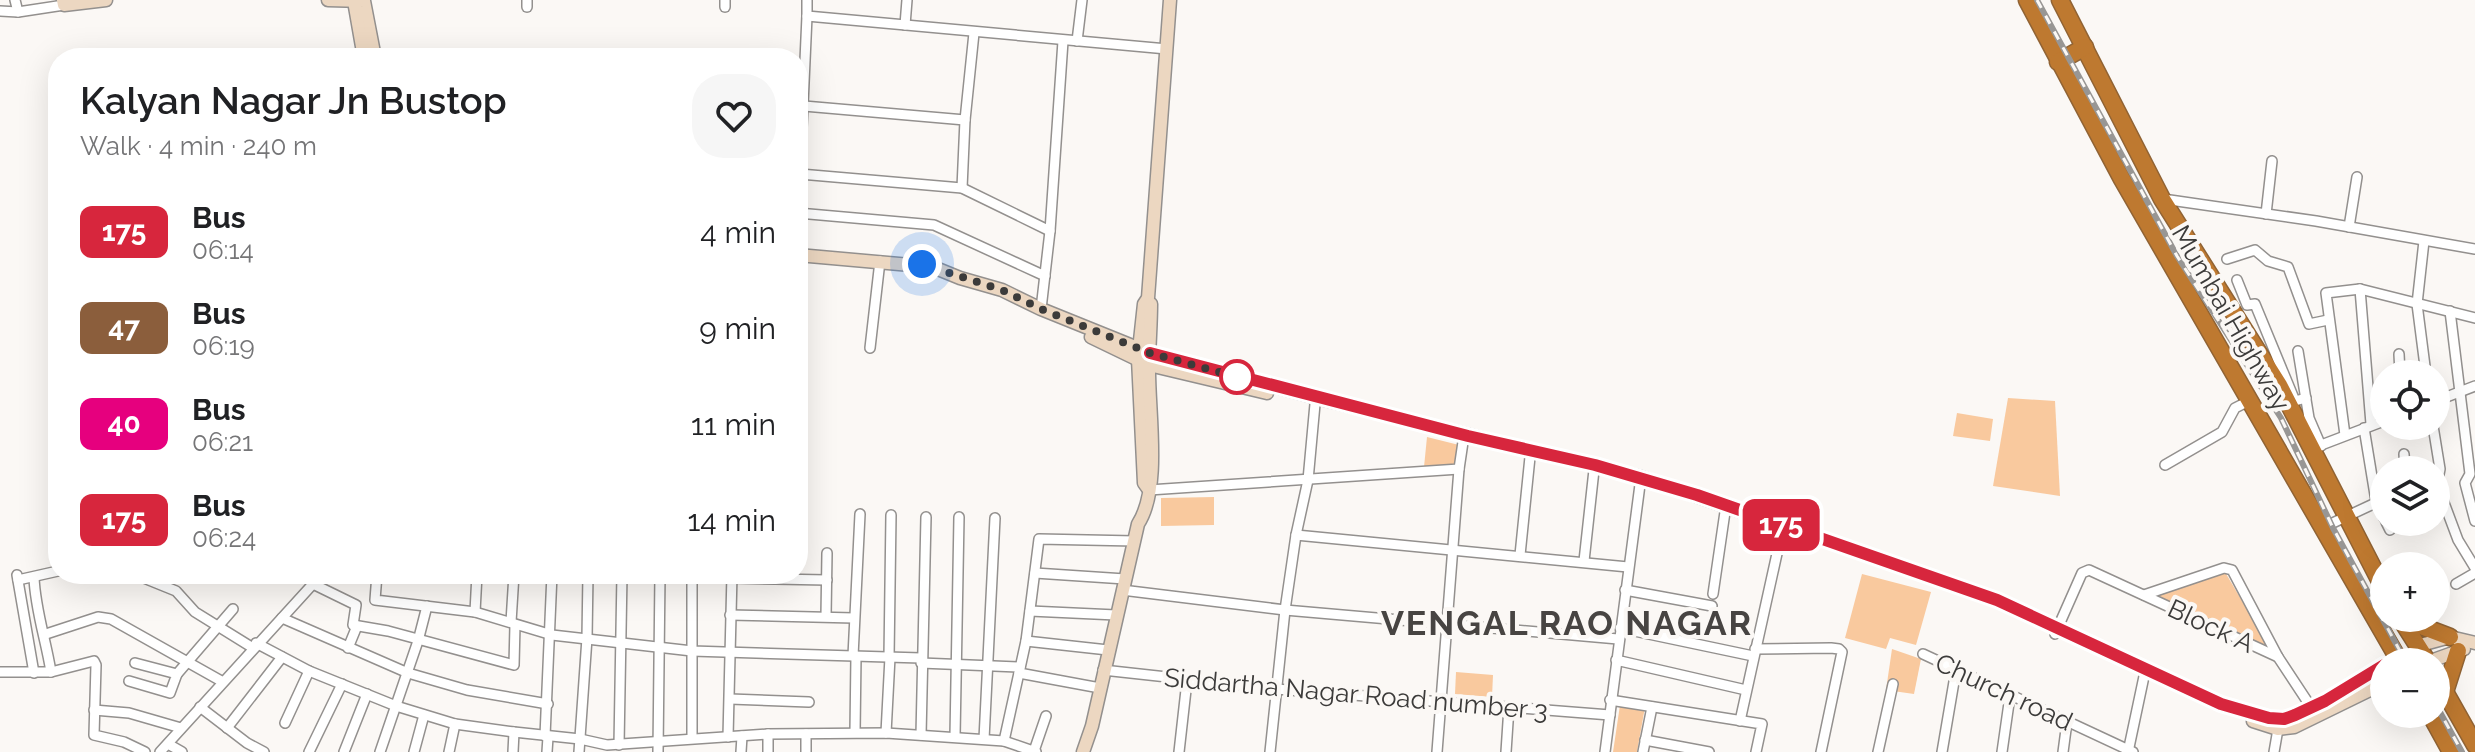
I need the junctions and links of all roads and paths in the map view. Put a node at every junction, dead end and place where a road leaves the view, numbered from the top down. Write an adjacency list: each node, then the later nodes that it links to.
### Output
1 (15, 0): 14 (street)
2 (104, 0): 12 (main road)
3 (328, 0): 4 (main road)
4 (354, 0): 5 (main road); 21 (main road)
5 (364, 0): 22 (main road)
6 (807, 0): 15 (street)
7 (907, 0): 16 (street)
8 (1082, 0): 19 (street)
9 (1170, 0): 24 (main road)
10 (2027, 0): 25 (highway, Mumbai Highway)
11 (2060, 0): 20 (highway, Mumbai Highway)
12 (64, 3): 14 (street)
13 (0, 11): 14 (street)
14 (18, 12)
15 (807, 16): 16 (street); 23 (street)
16 (905, 25): 17 (street)
17 (974, 33): 18 (street); 27 (street)
18 (1063, 41): 19 (street); 36 (street)
19 (1077, 41): 24 (street)
20 (2085, 47): 25 (highway); 32 (highway, Mumbai Highway)
21 (362, 48)
22 (373, 48)
23 (806, 48)
24 (1167, 49): 54 (main road)
25 (2058, 62): 61 (highway, Mumbai Highway)
26 (808, 106): 27 (street)
27 (965, 120): 31 (street)
28 (2272, 161): 33 (street)
29 (808, 175): 31 (street)
30 (2357, 177): 35 (street)
31 (962, 188): 36 (street)
32 (2162, 199): 33 (street); 66 (highway, Mumbai Highway)
33 (2266, 214): 35 (street)
34 (808, 216): 42 (street)
35 (2349, 227): 37 (street)
36 (1050, 231): 42 (street)
37 (2424, 241): 38 (street); 46 (street)
38 (2475, 249)
39 (808, 256): 41 (main road)
40 (2227, 259): 50 (street)
41 (880, 261): 44 (main road); 51 (street)
42 (1045, 276): 47 (street)
43 (2237, 280): 60 (street)
44 (992, 288): 47 (main road); 54 (main road)
45 (2360, 289): 46 (street); 50 (street); 63 (street)
46 (2417, 304): 48 (street); 56 (street)
47 (1041, 309): 54 (main road)
48 (2450, 311): 49 (street); 58 (street)
49 (2475, 318)
50 (2328, 320): 64 (street)
51 (870, 348)
52 (2298, 351): 60 (street)
53 (2399, 354): 55 (street)
54 (1144, 356): 62 (main road); 74 (main road); 75 (main road)
55 (2399, 360)
56 (2424, 360)
57 (2475, 386): 58 (street)
58 (2460, 393): 59 (street); 72 (street)
59 (2450, 396)
60 (2306, 398): 66 (street)
61 (2251, 400): 69 (street); 87 (highway, Mumbai Highway)
62 (1315, 404): 65 (main road); 73 (street)
63 (2368, 426): 64 (street); 67 (street)
64 (2345, 435): 66 (street)
65 (1463, 442): 68 (main road); 70 (street)
66 (2317, 447): 80 (highway, Mumbai Highway)
67 (2373, 456)
68 (1530, 457): 71 (main road); 93 (street)
69 (2165, 465)
70 (1459, 469): 73 (street); 91 (street)
71 (1594, 470): 74 (main road); 94 (street)
72 (2472, 474): 85 (street)
73 (1308, 480): 75 (street); 89 (street)
74 (1640, 481): 77 (main road); 86 (main road); 96 (street)
75 (1149, 490): 90 (main road)
76 (2370, 505): 80 (street)
77 (1725, 512): 86 (main road); 117 (street)
78 (860, 514): 129 (street)
79 (891, 515): 157 (street)
80 (2345, 516): 87 (street); 95 (highway, Mumbai Highway)
81 (926, 517): 159 (street)
82 (959, 517): 163 (street)
83 (995, 518): 164 (street)
84 (2450, 520): 97 (street)
85 (2475, 521)
86 (1766, 523): 88 (main road)
87 (2322, 528): 149 (highway, Mumbai Highway)
88 (1789, 532): 134 (main road); 152 (street)
89 (1296, 535): 91 (street); 122 (street)
90 (1135, 541): 98 (street); 115 (main road)
91 (1453, 548): 93 (street); 130 (street)
92 (827, 553): 102 (street)
93 (1520, 555): 94 (street)
94 (1584, 561): 96 (street)
95 (2370, 563)
96 (1628, 567): 116 (street)
97 (2474, 567): 114 (street)
98 (1035, 573): 115 (street); 123 (street)
99 (48, 574): 100 (street)
100 (34, 577): 137 (street); 172 (street)
101 (808, 579): 102 (street)
102 (827, 580): 127 (street)
103 (159, 584): 133 (street)
104 (313, 584): 128 (street); 132 (street)
105 (376, 584): 119 (street)
106 (476, 584): 124 (street)
107 (514, 584): 131 (street)
108 (552, 584): 139 (street)
109 (588, 584): 140 (street)
110 (622, 584): 142 (street)
111 (660, 584): 146 (street)
112 (692, 584): 151 (street)
113 (732, 584): 125 (street)
114 (2456, 584)
115 (1123, 585): 122 (street); 126 (main road)
116 (1625, 590): 120 (street); 138 (street)
117 (1713, 594)
118 (2144, 595): 134 (street); 158 (street, Block A); 158 (street, Block A)
119 (427, 606): 124 (street); 141 (street)
120 (1712, 606)
121 (233, 609): 133 (street)
122 (1285, 610): 130 (street); 183 (street)
123 (1030, 611): 126 (street); 143 (street)
124 (475, 612): 131 (street)
125 (730, 615): 127 (street); 153 (street)
126 (1116, 615): 150 (main road)
127 (826, 616): 129 (street)
128 (282, 618): 145 (street); 148 (street)
129 (854, 618): 155 (street)
130 (1448, 623): 138 (street); 190 (street)
131 (513, 624): 139 (street); 141 (street)
132 (357, 626): 141 (street); 148 (street)
133 (220, 627): 145 (street); 161 (street)
134 (2057, 631): 168 (main road)
135 (2408, 632): 147 (highway)
136 (2433, 632): 144 (highway)
137 (46, 634): 161 (street); 171 (street)
138 (1619, 634): 152 (street); 160 (street)
139 (552, 635): 140 (street); 193 (street)
140 (587, 638): 142 (street); 222 (street)
141 (418, 641): 173 (street)
142 (621, 641): 146 (street); 228 (street)
143 (1026, 641): 150 (street); 165 (street)
144 (2463, 645): 147 (main road); 176 (highway)
145 (255, 646): 156 (street); 179 (street)
146 (657, 646): 151 (street); 225 (street)
147 (2417, 646)
148 (348, 648): 173 (street)
149 (2386, 648)
150 (1108, 650): 166 (main road)
151 (692, 651): 153 (street); 223 (street)
152 (1754, 652): 184 (street); 261 (street)
153 (731, 653): 155 (street); 188 (street)
154 (1923, 654): 167 (street, Church road)
155 (854, 656): 157 (street); 212 (street)
156 (282, 657): 169 (street); 208 (street)
157 (889, 657): 159 (street); 213 (street)
158 (2278, 657): 198 (street, Block A)
159 (921, 660): 163 (street); 216 (street)
160 (1616, 660): 184 (street); 189 (street)
161 (190, 661): 174 (street); 179 (street)
162 (135, 663): 174 (street)
163 (957, 663): 164 (street); 219 (street)
164 (989, 664): 165 (street); 224 (street)
165 (1020, 670): 182 (street); 227 (street)
166 (1103, 670): 178 (street, Siddartha Nagar Road number 3); 182 (main road)
167 (1956, 670): 187 (street, Church road); 263 (street)
168 (2145, 670): 198 (main road); 210 (main road); 233 (street)
169 (309, 671): 180 (street); 205 (street)
170 (0, 672): 172 (street)
171 (51, 672): 172 (street); 199 (street)
172 (34, 673)
173 (408, 673): 193 (street); 194 (street)
174 (177, 674): 177 (street)
175 (2370, 675): 198 (main road)
176 (2450, 679)
177 (129, 681)
178 (1187, 681): 183 (street, Siddartha Nagar Road number 3); 253 (street)
179 (223, 682): 195 (street)
180 (342, 684): 186 (street); 237 (street)
181 (1893, 684): 262 (street)
182 (1100, 688): 252 (main road)
183 (1276, 689): 190 (street, Siddartha Nagar Road number 3); 254 (street)
184 (1746, 690): 203 (street)
185 (2370, 690): 210 (main road)
186 (367, 694): 194 (street); 238 (street)
187 (2010, 696): 204 (street, Church road); 264 (street)
188 (730, 699): 192 (street); 220 (street)
189 (1610, 700): 197 (street); 201 (street)
190 (1442, 701): 196 (street, Siddartha Nagar Road number 3); 255 (street)
191 (2450, 701): 229 (highway)
192 (809, 702)
193 (548, 704): 217 (street)
194 (396, 706): 200 (street); 239 (street)
195 (200, 707): 207 (street); 208 (street)
196 (1509, 707): 201 (street, Siddartha Nagar Road number 3); 256 (street)
197 (1652, 707): 203 (street); 226 (street)
198 (2311, 707)
199 (94, 710): 207 (street); 234 (street)
200 (424, 715): 206 (street); 240 (street)
201 (1610, 715): 257 (street)
202 (1046, 716): 251 (street)
203 (1740, 721): 260 (street)
204 (2067, 722): 233 (street, Church road); 265 (street)
205 (285, 723)
206 (455, 724): 211 (street); 241 (street)
207 (181, 728): 231 (street)
208 (227, 728): 236 (street)
209 (2438, 728): 267 (highway)
210 (2278, 729): 266 (street)
211 (514, 732): 217 (street); 242 (street)
212 (855, 732): 213 (street); 215 (street)
213 (886, 733): 216 (street)
214 (768, 734): 215 (street); 218 (street); 249 (street)
215 (806, 734): 250 (street)
216 (921, 735): 219 (street)
217 (547, 736): 222 (street); 243 (street)
218 (742, 736): 220 (street); 248 (street)
219 (955, 736): 224 (street)
220 (728, 737): 221 (street)
221 (713, 738): 223 (street); 247 (street)
222 (580, 739): 232 (street); 244 (street)
223 (688, 739): 225 (street); 246 (street)
224 (984, 739): 227 (street)
225 (659, 740): 230 (street); 245 (street)
226 (1645, 740): 258 (street); 259 (street)
227 (1004, 741): 251 (street)
228 (619, 745): 230 (street); 232 (street)
229 (2475, 745)
230 (632, 747)
231 (164, 748): 235 (street)
232 (607, 748)
233 (2130, 751)
234 (145, 752)
235 (182, 752)
236 (264, 752)
237 (309, 752)
238 (344, 752)
239 (380, 752)
240 (414, 752)
241 (449, 752)
242 (513, 752)
243 (547, 752)
244 (579, 752)
245 (658, 752)
246 (685, 752)
247 (713, 752)
248 (741, 752)
249 (768, 752)
250 (806, 752)
251 (1035, 752)
252 (1083, 752)
253 (1179, 752)
254 (1270, 752)
255 (1437, 752)
256 (1506, 752)
257 (1605, 752)
258 (1643, 752)
259 (1709, 752)
260 (1756, 752)
261 (1821, 752)
262 (1878, 752)
263 (1942, 752)
264 (2002, 752)
265 (2063, 752)
266 (2274, 752)
267 (2451, 752)

